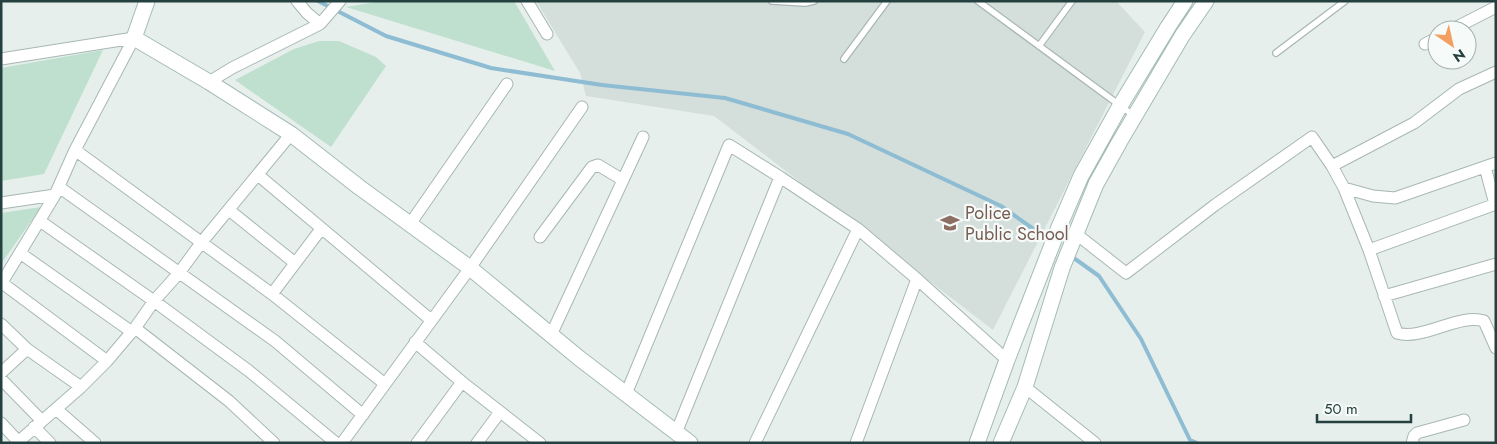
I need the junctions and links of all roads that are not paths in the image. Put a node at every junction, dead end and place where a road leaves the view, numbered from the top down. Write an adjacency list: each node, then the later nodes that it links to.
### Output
1 (147, 1): 17 (main road)
2 (297, 1): 15 (street)
3 (526, 1): 16 (street)
4 (772, 1): 5 (lane)
5 (814, 1)
6 (887, 1): 21 (lane)
7 (978, 1): 18 (lane)
8 (1072, 1): 18 (lane)
9 (1185, 1): 25 (main road)
10 (1206, 1): 27 (main road)
11 (1345, 1): 19 (lane)
12 (335, 6): 15 (street)
13 (1496, 7): 14 (street)
14 (1471, 20)
15 (320, 24): 23 (street)
16 (547, 34)
17 (134, 38): 20 (street); 23 (main road); 30 (street)
18 (1039, 46): 25 (lane)
19 (1276, 53)
20 (1, 59)
21 (844, 59)
22 (1496, 72): 32 (street)
23 (209, 82): 28 (main road)
24 (507, 84): 42 (street)
25 (1120, 106): 27 (lane); 67 (main road)
26 (582, 107): 52 (street)
27 (1135, 116): 45 (main road)
28 (291, 134): 33 (street); 42 (main road)
29 (643, 137): 35 (street)
30 (75, 150): 37 (street); 47 (street)
31 (1491, 165): 36 (street); 39 (street)
32 (1332, 166): 36 (street); 45 (street)
33 (258, 175): 40 (street); 43 (street)
34 (780, 177): 44 (street); 75 (street); 82 (street)
35 (623, 180): 46 (street); 63 (street)
36 (1344, 188): 48 (street)
37 (57, 191): 38 (street); 41 (street); 53 (street)
38 (1, 203)
39 (1496, 204): 48 (street)
40 (228, 210): 47 (street); 50 (street)
41 (40, 221): 49 (street); 58 (street)
42 (410, 224): 52 (main road)
43 (321, 229): 50 (street); 59 (street)
44 (858, 229): 54 (street); 93 (street)
45 (1075, 234): 74 (main road)
46 (540, 237)
47 (200, 243): 53 (street); 56 (street)
48 (1370, 250): 57 (street)
49 (20, 254): 55 (street); 61 (street)
50 (295, 263): 56 (street)
51 (1496, 264): 57 (street)
52 (470, 268): 59 (street); 63 (main road)
53 (179, 272): 58 (street); 78 (street)
54 (916, 279): 67 (street); 94 (street)
55 (2, 284): 68 (street)
56 (272, 294): 72 (street)
57 (1384, 296): 62 (street)
58 (154, 301): 61 (street); 87 (street)
59 (431, 320): 64 (street)
60 (1, 324): 66 (street)
61 (133, 330): 68 (street); 86 (street)
62 (1492, 331): 65 (street)
63 (551, 336): 75 (main road)
64 (415, 342): 71 (street); 72 (street)
65 (1496, 348)
66 (27, 349): 69 (street); 73 (street)
67 (1007, 360): 95 (main road)
68 (106, 361): 73 (street)
69 (1, 373)
70 (1, 379): 81 (street)
71 (462, 382): 77 (street); 89 (street)
72 (385, 384): 78 (street)
73 (81, 387): 76 (street)
74 (1025, 387): 96 (main road); 97 (street)
75 (626, 394): 82 (main road)
76 (56, 408): 81 (street); 85 (street)
77 (500, 412): 90 (street); 91 (street)
78 (363, 415): 88 (street)
79 (1464, 420): 98 (street)
80 (1, 422): 83 (street)
81 (38, 424): 83 (street); 84 (street)
82 (676, 433): 92 (main road)
83 (18, 442)
84 (50, 443)
85 (95, 443)
86 (274, 443)
87 (336, 443)
88 (342, 443)
89 (417, 443)
90 (477, 443)
91 (540, 443)
92 (690, 443)
93 (755, 443)
94 (856, 443)
95 (977, 443)
96 (1001, 443)
97 (1095, 443)
98 (1412, 443)

